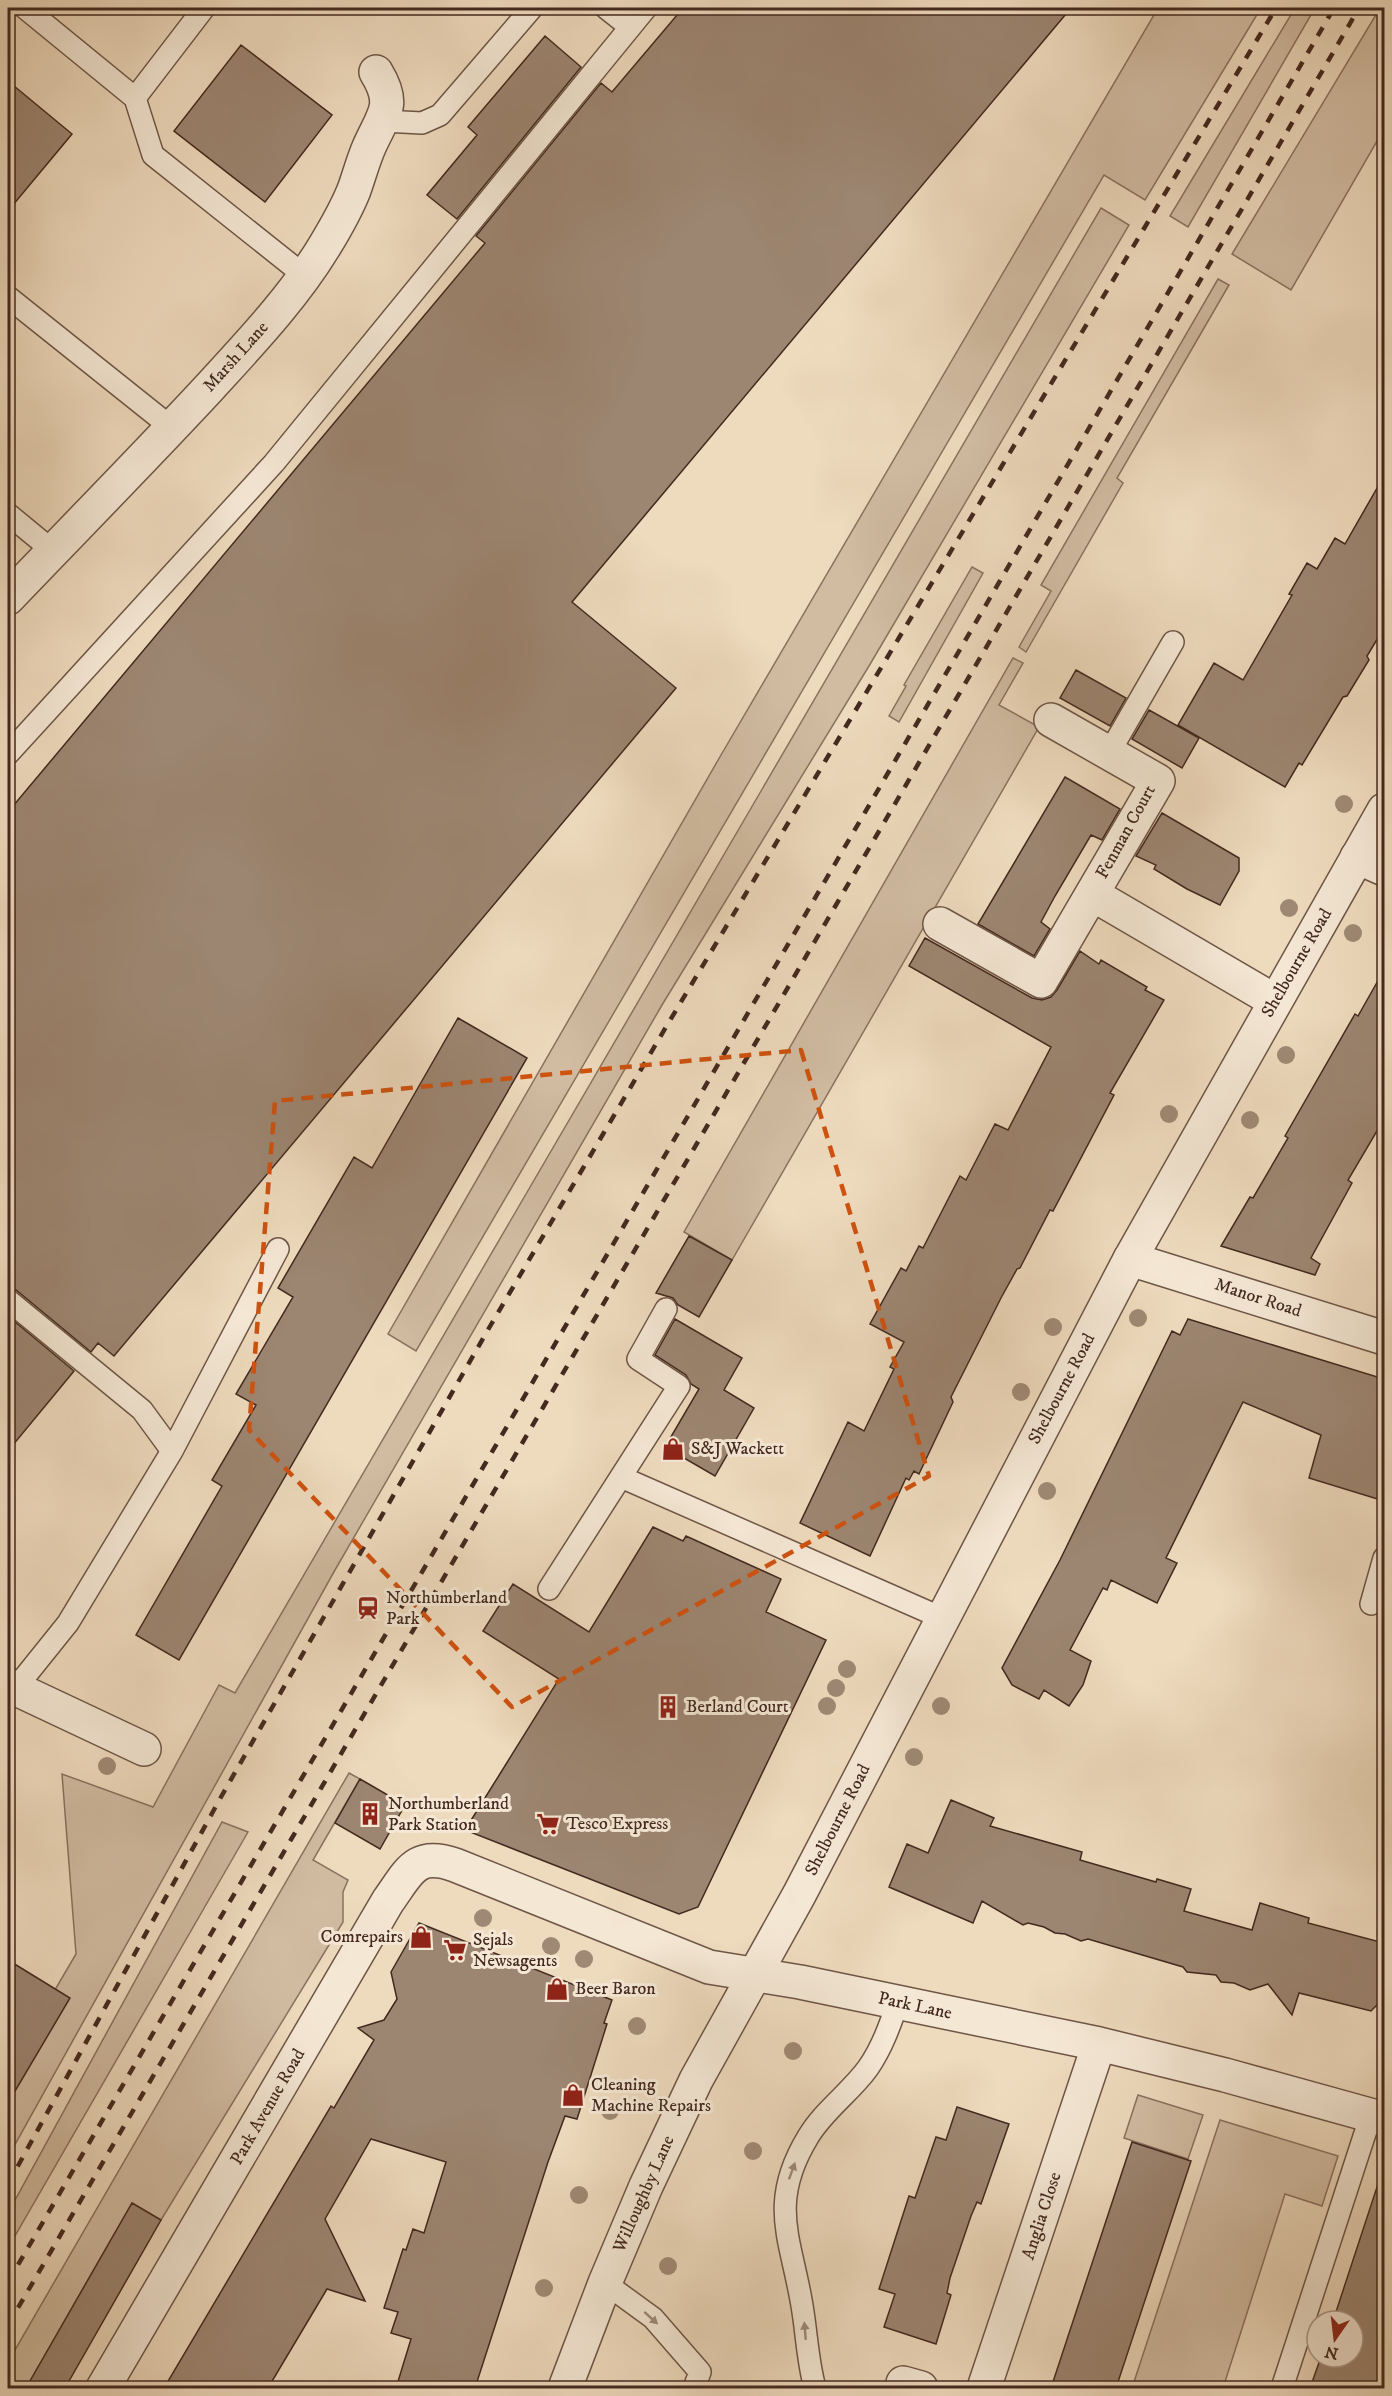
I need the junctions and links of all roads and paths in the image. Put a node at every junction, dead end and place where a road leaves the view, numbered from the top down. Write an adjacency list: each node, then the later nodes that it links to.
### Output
1 (25, 8): 8 (lane)
2 (204, 8): 8 (lane)
3 (532, 8): 9 (lane)
4 (606, 8): 6 (lane)
5 (646, 8): 6 (lane)
6 (630, 27): 19 (lane)
7 (376, 72): 9 (street, Marsh Lane)
8 (135, 98): 10 (lane)
9 (382, 121): 10 (street, Marsh Lane)
10 (305, 276): 12 (street, Marsh Lane)
11 (8, 297): 12 (lane)
12 (172, 428): 14 (street, Marsh Lane)
13 (8, 514): 14 (lane)
14 (52, 551): 15 (street, Marsh Lane)
15 (8, 598)
16 (1173, 642): 18 (lane)
17 (1051, 720): 18 (street, Fenman Court)
18 (1109, 753): 22 (street, Fenman Court)
19 (8, 754)
20 (1384, 810): 21 (street, Shelbourne Road)
21 (1371, 863): 24 (street, Shelbourne Road)
22 (1092, 894): 23 (street, Fenman Court); 24 (street, Fenman Court)
23 (940, 924)
24 (1275, 1001): 26 (street, Shelbourne Road)
25 (278, 1249): 30 (lane)
26 (1130, 1258): 29 (street, Manor Road); 35 (street, Shelbourne Road)
27 (8, 1300): 30 (lane)
28 (666, 1309): 31 (lane)
29 (1384, 1338)
30 (172, 1451): 36 (lane)
31 (621, 1478): 33 (lane); 35 (lane)
32 (1384, 1558): 34 (lane)
33 (549, 1589)
34 (1371, 1604)
35 (942, 1618): 39 (street, Shelbourne Road)
36 (11, 1687): 37 (street)
37 (144, 1749)
38 (455, 1865): 39 (street, Park Lane); 44 (street, Park Avenue Road)
39 (754, 1975): 40 (street, Park Lane); 43 (street, Willoughby Lane)
40 (898, 2002): 41 (street, Park Lane); 47 (lane, one-way to 40)
41 (1099, 2044): 42 (street, Park Lane); 48 (street, Anglia Close)
42 (1378, 2117): 49 (lane)
43 (605, 2283): 45 (street, Willoughby Lane); 46 (lane, one-way to 46)
44 (104, 2388)
45 (565, 2388)
46 (694, 2388)
47 (815, 2388)
48 (984, 2388)
49 (1282, 2388)

